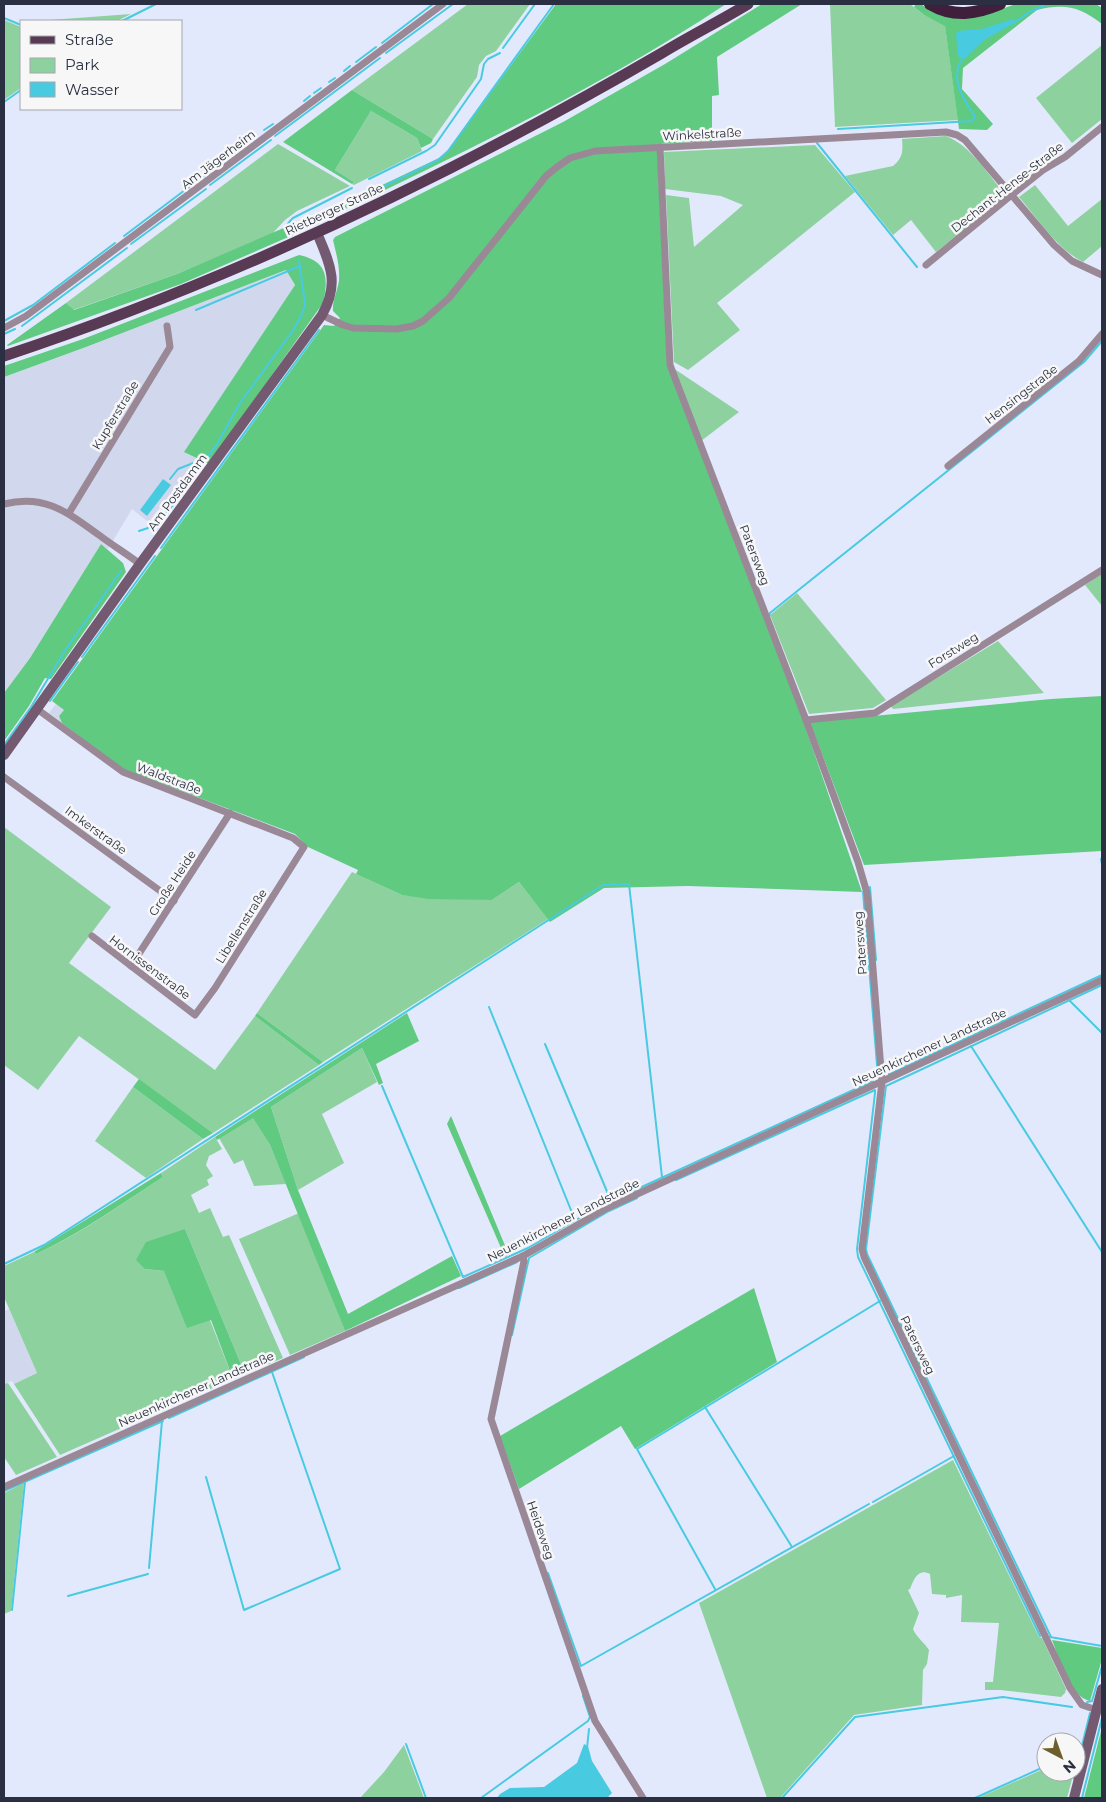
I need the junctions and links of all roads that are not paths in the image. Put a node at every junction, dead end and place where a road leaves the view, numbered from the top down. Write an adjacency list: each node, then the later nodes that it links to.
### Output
1 (443, 4): 15 (street, Am Jägerheim)
2 (737, 4): 6 (main road, Rietberger Straße)
3 (748, 4): 6 (main road, Rietberger Straße)
4 (930, 4): 5 (highway)
5 (1000, 4)
6 (661, 54): 10 (main road, Rietberger Straße)
7 (1102, 126): 9 (street, Dechant-Hense-Straße)
8 (660, 147): 9 (street, Winkelstraße); 13 (street, Winkelstraße); 24 (street, Patersweg)
9 (1012, 195): 11 (street, Dechant-Hense-Straße); 12 (street, Winkelstraße)
10 (317, 233): 13 (street, Am Postdamm); 17 (main road, Rietberger Straße)
11 (926, 265)
12 (1102, 274)
13 (322, 315): 21 (street, Am Postdamm)
14 (167, 326): 20 (street, Kupferstraße)
15 (4, 328)
16 (1102, 334): 18 (street, Hensingstraße)
17 (5, 356)
18 (948, 466)
19 (4, 504): 20 (street)
20 (69, 513): 21 (street)
21 (140, 564): 23 (street, Am Postdamm)
22 (1102, 570): 24 (street, Forstweg)
23 (37, 709): 25 (street, Am Postdamm); 27 (street, Waldstraße)
24 (806, 720): 34 (street, Patersweg)
25 (4, 755)
26 (4, 776): 29 (street, Imkerstraße)
27 (230, 813): 28 (street, Waldstraße); 29 (street, Große Heide)
28 (304, 847): 33 (street, Libellenstraße)
29 (174, 901): 31 (street, Große Heide)
30 (92, 936): 31 (street, Hornissenstraße)
31 (131, 966): 33 (street, Hornissenstraße)
32 (1102, 980): 34 (street, Neuenkirchener Landstraße)
33 (195, 1015)
34 (882, 1082): 35 (street, Neuenkirchener Landstraße); 38 (street, Patersweg)
35 (523, 1256): 36 (street, Neuenkirchener Landstraße); 39 (street, Heideweg)
36 (4, 1487)
37 (1102, 1689): 38 (street)
38 (1097, 1710): 40 (street)
39 (643, 1798)
40 (1074, 1798)

